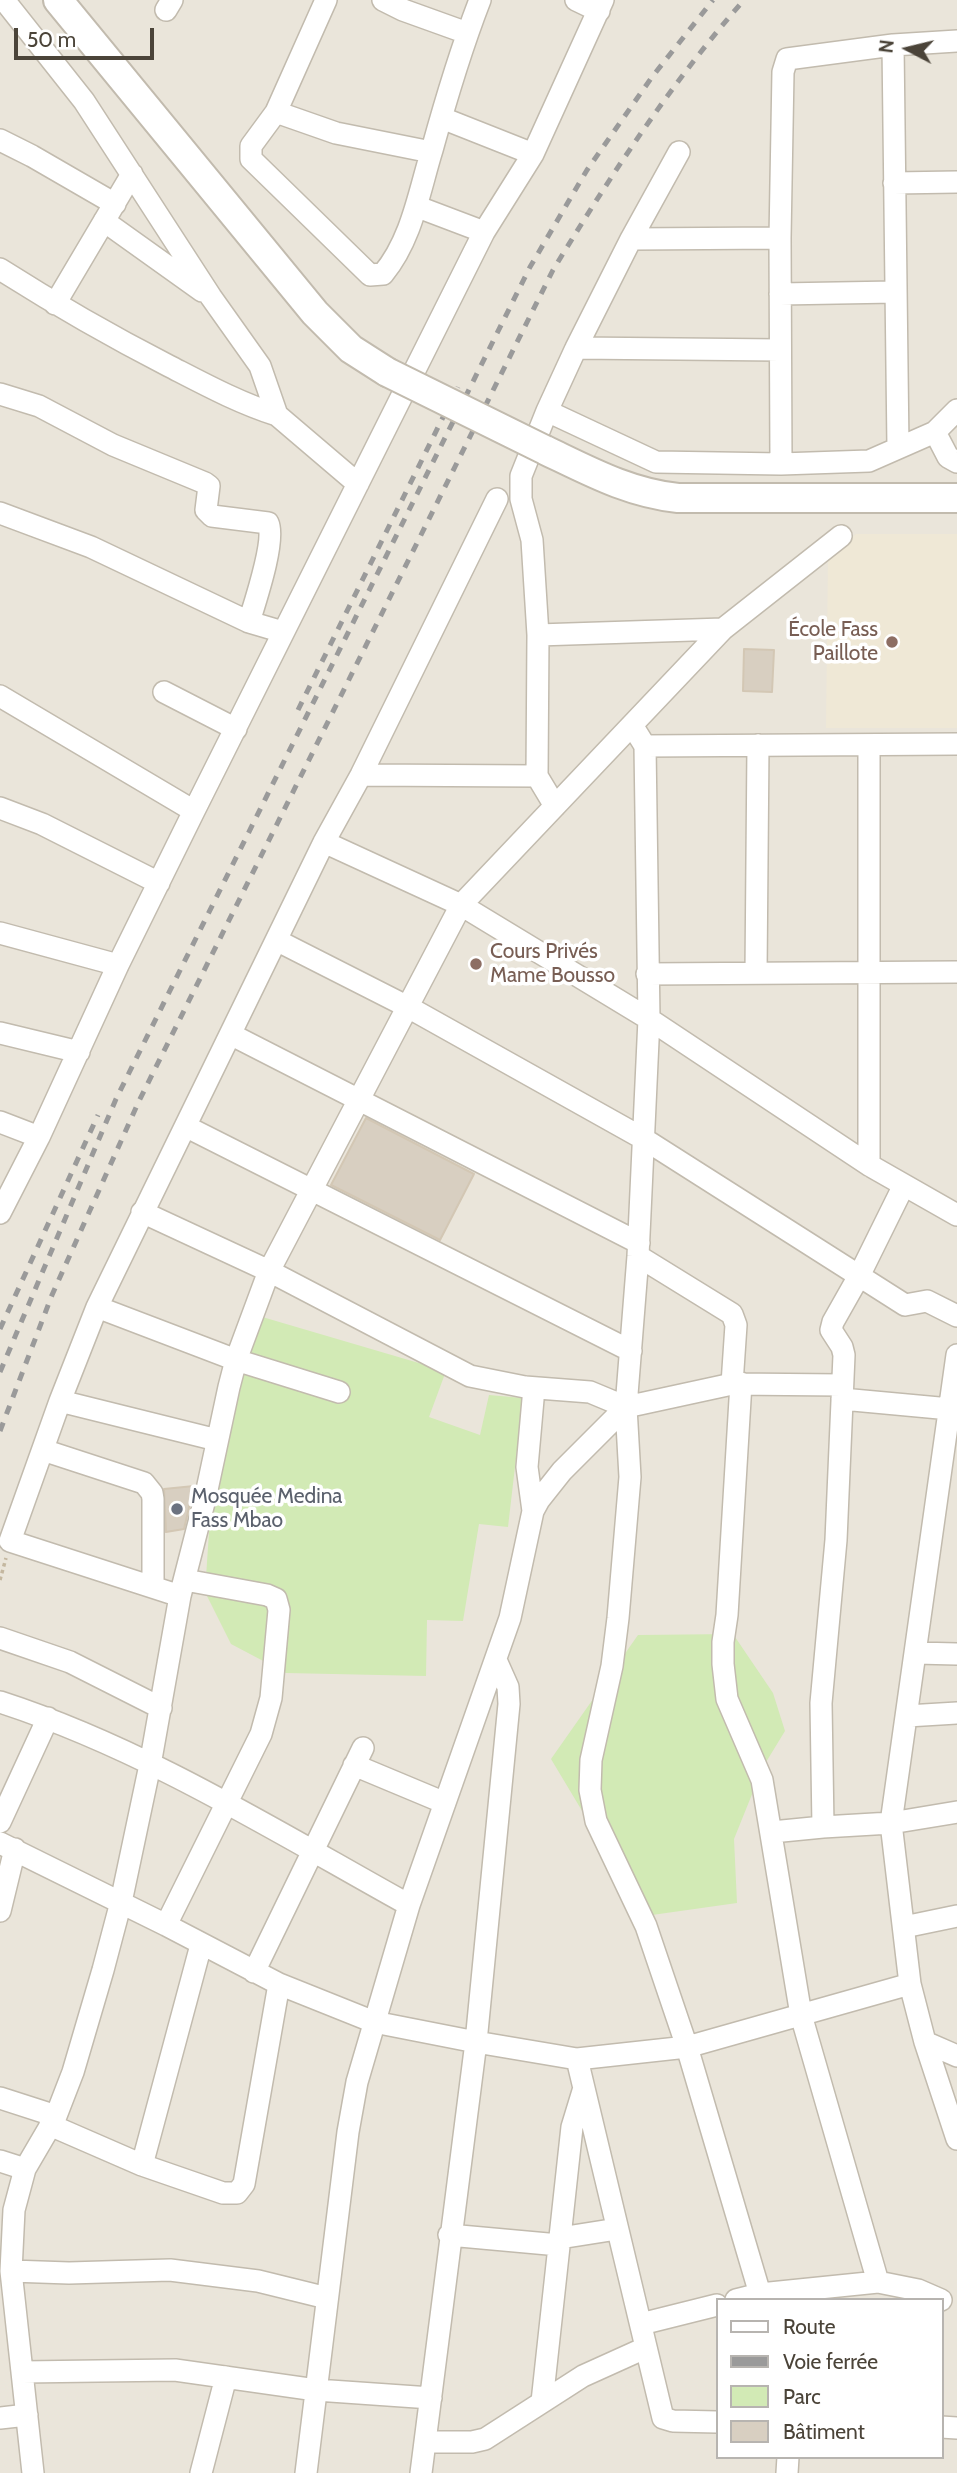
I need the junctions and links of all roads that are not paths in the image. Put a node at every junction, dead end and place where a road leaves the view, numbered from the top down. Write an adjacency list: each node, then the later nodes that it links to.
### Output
1 (4, 0): 18 (street)
2 (58, 0): 42 (street, bridge)
3 (326, 0): 12 (street)
4 (383, 0): 7 (street)
5 (480, 0): 9 (street)
6 (576, 0): 8 (street)
7 (404, 5): 9 (street)
8 (601, 6): 17 (street)
9 (467, 33): 13 (street)
10 (957, 41): 11 (street)
11 (892, 45): 20 (street); 24 (street)
12 (276, 112): 15 (street); 21 (street)
13 (442, 118): 15 (street); 17 (street)
14 (0, 140): 22 (street)
15 (431, 152): 21 (street)
16 (679, 152): 25 (street)
17 (533, 154): 23 (street)
18 (132, 174): 22 (street); 29 (street)
19 (957, 182): 20 (street)
20 (894, 183): 27 (street)
21 (418, 206): 23 (street)
22 (109, 213): 29 (street); 30 (street)
23 (484, 232): 41 (street)
24 (780, 237): 25 (street); 28 (street)
25 (631, 239): 31 (street)
26 (0, 269): 30 (street)
27 (895, 292): 28 (street); 38 (street)
28 (780, 294): 32 (street)
29 (211, 297): 36 (street)
30 (55, 304): 36 (street)
31 (576, 348): 32 (street); 35 (street)
32 (780, 350): 40 (street)
33 (0, 394): 46 (street)
34 (957, 410): 37 (street)
35 (547, 411): 40 (street); 49 (street)
36 (277, 415): 41 (street)
37 (935, 432): 38 (street); 39 (street)
38 (898, 448): 40 (street)
39 (957, 462)
40 (781, 464)
41 (358, 484): 48 (street)
42 (957, 498)
43 (497, 499): 58 (street)
44 (0, 513): 46 (street)
45 (841, 536): 47 (street)
46 (249, 622): 48 (street)
47 (723, 629): 49 (street); 52 (street)
48 (283, 632): 53 (street)
49 (538, 635): 59 (street)
50 (164, 692): 53 (street)
51 (0, 696): 62 (street)
52 (632, 725): 57 (street); 60 (street)
53 (236, 729): 62 (street)
54 (957, 744): 56 (street)
55 (758, 745): 56 (street); 57 (street); 70 (street)
56 (869, 745): 71 (street)
57 (645, 746): 72 (street)
58 (361, 775): 59 (street); 63 (street)
59 (537, 776): 60 (street)
60 (555, 806): 65 (street)
61 (0, 808): 64 (street)
62 (194, 811): 64 (street)
63 (324, 842): 65 (street); 67 (street)
64 (159, 883): 68 (street)
65 (461, 905): 73 (street); 74 (street)
66 (0, 933): 68 (street)
67 (278, 941): 73 (street); 76 (street)
68 (118, 965): 77 (street)
69 (957, 972): 71 (street)
70 (756, 973): 71 (street); 72 (street)
71 (870, 973): 83 (street)
72 (647, 974): 74 (street)
73 (408, 1007): 78 (street); 82 (street)
74 (649, 1019): 82 (street); 83 (street)
75 (0, 1033): 77 (street)
76 (232, 1035): 78 (street); 80 (street)
77 (79, 1052): 81 (street)
78 (359, 1100): 85 (street); 89 (street)
79 (0, 1122): 81 (street)
80 (187, 1127): 85 (street); 86 (street)
81 (39, 1138): 87 (street)
82 (644, 1139): 89 (street); 91 (street)
83 (869, 1166): 84 (street)
84 (904, 1185): 88 (street); 91 (street)
85 (311, 1189): 90 (street); 94 (street)
86 (142, 1212): 90 (street); 92 (street)
87 (0, 1213)
88 (957, 1215)
89 (638, 1249): 94 (street); 97 (street)
90 (269, 1272): 96 (street); 98 (street)
91 (859, 1276): 93 (street); 100 (street)
92 (97, 1307): 96 (street); 101 (street)
93 (957, 1316)
94 (631, 1351): 102 (street)
95 (957, 1355): 103 (street)
96 (236, 1360): 99 (street); 105 (street)
97 (737, 1383): 100 (street); 102 (street); 126 (street)
98 (534, 1388): 102 (street); 107 (street)
99 (339, 1392)
100 (842, 1392): 103 (street); 125 (street)
101 (60, 1401): 105 (street); 106 (street)
102 (626, 1407): 107 (street); 143 (street)
103 (950, 1409): 104 (street)
104 (952, 1438): 111 (street)
105 (216, 1440): 109 (street)
106 (43, 1450): 108 (street); 108 (street)
107 (533, 1511): 113 (street)
108 (153, 1587): 109 (street)
109 (182, 1588): 115 (street); 121 (street)
110 (0, 1638): 115 (street)
111 (916, 1653): 112 (street); 117 (street)
112 (957, 1654)
113 (496, 1660): 120 (street); 141 (street)
114 (0, 1702): 118 (street)
115 (161, 1708): 119 (street)
116 (957, 1713): 117 (street)
117 (907, 1716): 124 (street)
118 (48, 1718): 119 (street); 123 (street)
119 (150, 1765): 121 (street); 129 (street)
120 (445, 1803): 128 (street); 130 (street)
121 (227, 1804): 128 (street); 133 (street)
122 (957, 1812): 124 (street)
123 (0, 1822)
124 (891, 1823): 125 (street); 134 (street)
125 (822, 1827): 126 (street)
126 (772, 1832): 139 (street)
127 (7, 1846): 129 (street); 131 (street)
128 (313, 1852): 130 (street); 136 (street)
129 (121, 1902): 133 (street); 148 (street)
130 (409, 1905): 140 (street)
131 (0, 1910)
132 (957, 1916): 134 (street)
133 (166, 1925): 135 (street)
134 (904, 1927): 138 (street)
135 (201, 1945): 136 (street); 151 (street)
136 (254, 1972): 137 (street)
137 (279, 1984): 140 (street); 151 (street)
138 (910, 1984): 139 (street); 142 (street)
139 (801, 2015): 143 (street); 158 (street)
140 (374, 2022): 141 (street); 162 (street)
141 (476, 2042): 145 (street); 155 (street)
142 (925, 2042): 144 (street); 149 (street)
143 (687, 2047): 145 (street); 160 (street)
144 (957, 2056)
145 (577, 2059): 146 (street)
146 (583, 2091): 154 (street); 156 (street)
147 (0, 2098): 148 (street)
148 (53, 2121): 151 (street); 152 (street)
149 (957, 2139)
150 (0, 2161): 152 (street)
151 (142, 2165)
152 (25, 2169): 153 (street)
153 (7, 2209): 157 (street)
154 (617, 2229): 156 (street); 166 (street)
155 (449, 2235): 156 (street); 171 (street)
156 (559, 2242): 172 (street)
157 (11, 2271): 162 (street); 168 (street)
158 (878, 2282): 159 (street); 164 (street)
159 (852, 2292): 161 (street)
160 (760, 2294): 161 (street); 163 (street)
161 (787, 2295)
162 (327, 2298): 170 (street)
163 (744, 2298)
164 (936, 2298)
165 (716, 2305): 166 (street)
166 (641, 2324): 167 (street)
167 (645, 2348): 172 (street); 175 (street)
168 (22, 2372): 169 (street); 173 (street)
169 (226, 2376): 170 (street); 178 (street)
170 (316, 2390): 171 (street); 179 (street)
171 (431, 2398): 176 (street)
172 (542, 2402): 176 (street)
173 (27, 2415): 174 (street); 177 (street)
174 (0, 2418)
175 (716, 2422)
176 (425, 2442): 180 (street)
177 (33, 2473)
178 (201, 2473)
179 (306, 2473)
180 (421, 2473)

